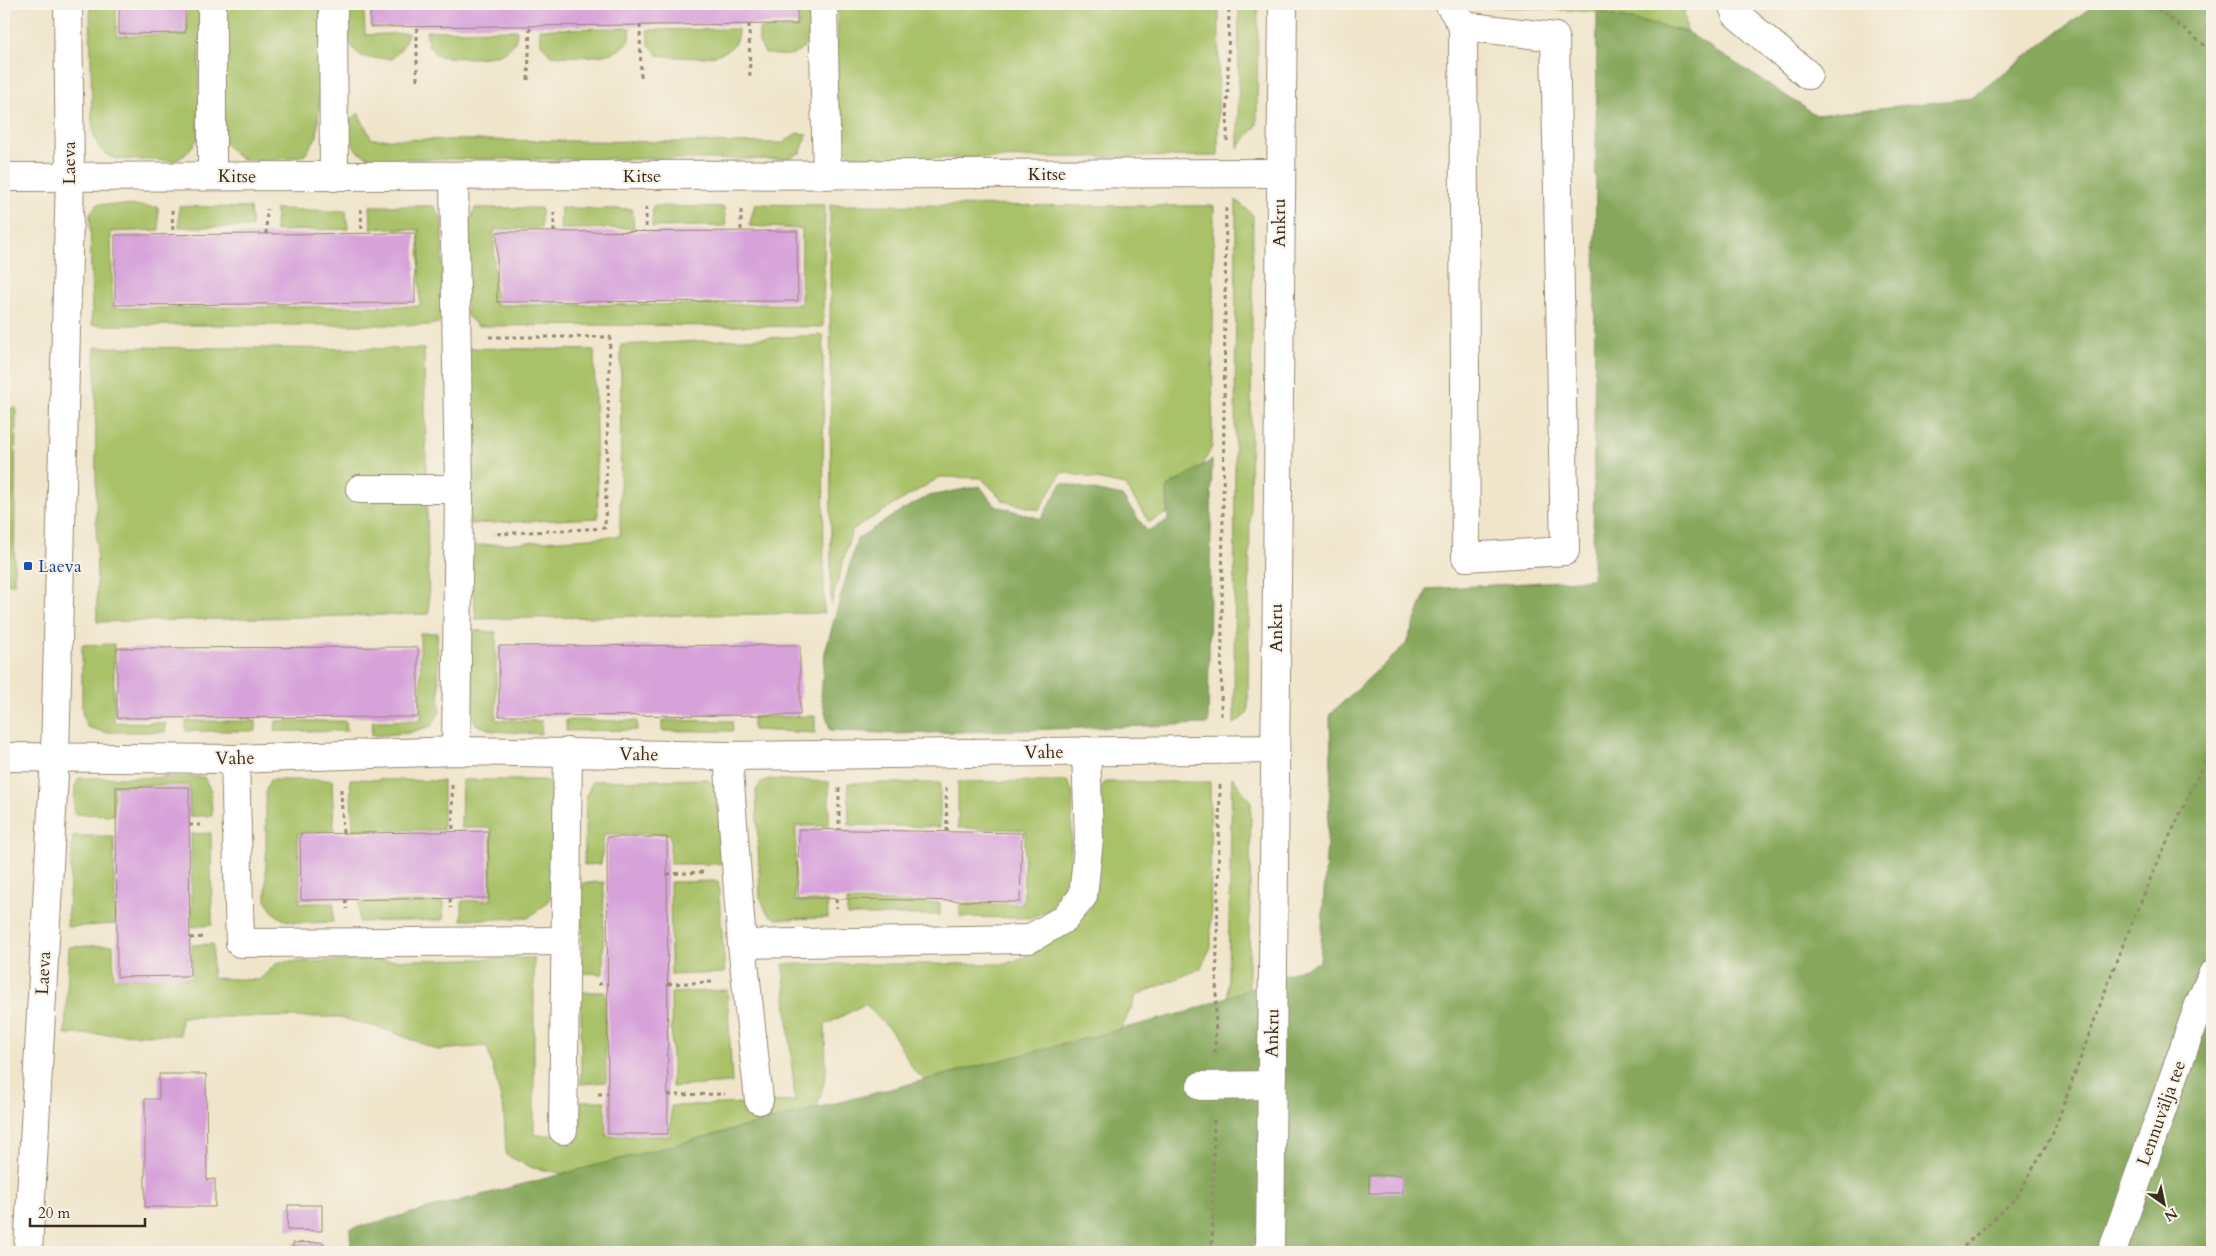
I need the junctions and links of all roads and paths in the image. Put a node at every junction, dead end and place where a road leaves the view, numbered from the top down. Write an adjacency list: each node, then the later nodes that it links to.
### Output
1 (68, 4): 24 (street, Laeva)
2 (212, 4): 22 (street)
3 (333, 4): 25 (street)
4 (823, 4): 23 (street)
5 (1229, 4): 20 (path)
6 (1283, 4): 21 (street, Ankru)
7 (1732, 4): 15 (street)
8 (2151, 4): 14 (path)
9 (1456, 15): 9 (street)
10 (749, 24): 16 (path)
11 (530, 25): 18 (path)
12 (640, 25): 19 (path)
13 (417, 26): 17 (path)
14 (2212, 51)
15 (1808, 75)
16 (750, 79)
17 (416, 80)
18 (528, 80)
19 (641, 80)
20 (1226, 173): 21 (street, Kitse); 23 (street, Kitse); 46 (path)
21 (1280, 174): 45 (street, Ankru)
22 (212, 175): 24 (street, Kitse); 25 (street, Kitse)
23 (827, 175): 27 (street, Kitse)
24 (70, 176): 26 (street, Kitse); 50 (street, Laeva)
25 (334, 176): 27 (street, Kitse)
26 (4, 177)
27 (454, 177): 40 (street)
28 (646, 198): 36 (path)
29 (267, 200): 38 (path)
30 (361, 200): 39 (path)
31 (740, 205): 34 (path)
32 (554, 207): 35 (path)
33 (172, 209): 37 (path)
34 (741, 231)
35 (554, 232)
36 (646, 232)
37 (173, 234)
38 (266, 234)
39 (362, 234)
40 (456, 337): 41 (street); 43 (path)
41 (459, 488): 42 (street); 43 (street)
42 (360, 489)
43 (458, 536): 47 (street)
44 (2212, 746): 75 (path)
45 (1275, 749): 46 (street, Vahe); 67 (street, Ankru)
46 (1221, 750): 48 (street, Vahe); 68 (path)
47 (456, 751): 49 (street, Vahe); 53 (street, Vahe)
48 (1086, 751): 51 (street, Vahe); 63 (street)
49 (568, 752): 51 (street, Vahe); 62 (street)
50 (54, 756): 52 (street, Vahe); 53 (street, Vahe); 72 (street, Laeva)
51 (728, 756): 63 (street)
52 (4, 757)
53 (235, 759): 62 (street)
54 (838, 782): 58 (path)
55 (946, 782): 60 (path)
56 (452, 783): 59 (path)
57 (341, 784): 61 (path)
58 (839, 830)
59 (453, 832)
60 (948, 832)
61 (343, 834)
62 (565, 941): 71 (street)
63 (742, 944): 65 (street)
64 (2212, 974): 76 (street, Lennuvälja tee)
65 (746, 981): 66 (path); 70 (street)
66 (668, 984)
67 (1271, 1085): 68 (street); 74 (street, Ankru)
68 (1208, 1086): 73 (path)
69 (668, 1095): 70 (path)
70 (758, 1097)
71 (563, 1130)
72 (28, 1252)
73 (1212, 1252)
74 (1270, 1252)
75 (1958, 1252)
76 (2112, 1252)

